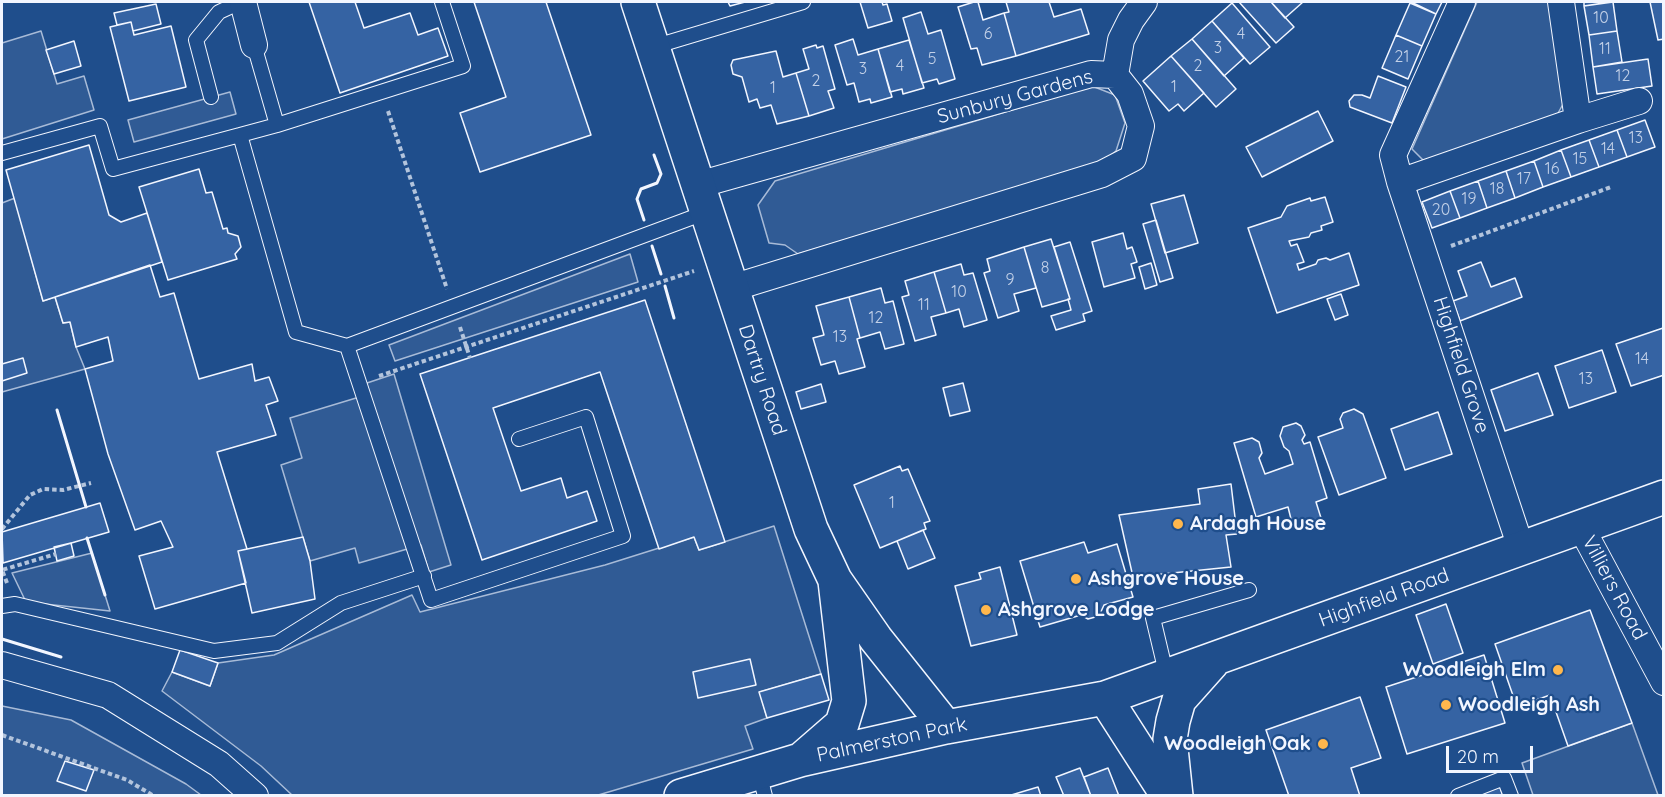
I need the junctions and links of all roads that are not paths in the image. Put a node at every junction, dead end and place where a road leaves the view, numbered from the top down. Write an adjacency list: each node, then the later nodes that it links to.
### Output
1 (242, 2): 8 (street); 11 (lane)
2 (442, 2): 14 (lane)
3 (639, 2): 9 (main road, Dartry Road)
4 (804, 2): 9 (lane)
5 (1144, 2): 10 (street)
6 (1462, 2): 17 (street, Highfield Grove)
7 (1561, 2): 13 (street)
8 (254, 45): 14 (lane)
9 (653, 47): 18 (main road, Dartry Road)
10 (1115, 75): 18 (street, Sunbury Gardens); 19 (street, Sunbury Gardens)
11 (211, 98)
12 (1639, 101): 13 (street)
13 (1578, 120): 17 (street)
14 (277, 125): 15 (lane)
15 (240, 135): 16 (lane); 20 (lane)
16 (2, 153)
17 (1400, 182): 24 (street, Highfield Grove)
18 (703, 199): 19 (main road, Dartry Road); 20 (lane)
19 (727, 274): 26 (main road, Dartry Road)
20 (347, 346): 25 (lane)
21 (519, 439): 25 (lane)
22 (1664, 497): 23 (main road, Highfield Road)
23 (1581, 526): 24 (main road, Highfield Road); 32 (street, Villiers Road)
24 (1521, 548): 29 (main road, Highfield Road)
25 (424, 576): 28 (lane)
26 (835, 580): 34 (main road, Dartry Road); 35 (main road)
27 (1248, 590): 31 (lane)
28 (2, 606)
29 (1215, 659): 31 (main road, Highfield Road); 40 (main road)
30 (2, 665): 37 (street)
31 (1167, 677): 33 (main road, Highfield Road)
32 (1664, 682)
33 (1105, 698): 34 (main road, Palmerston Park); 39 (main road)
34 (946, 727): 35 (main road, Palmerston Park)
35 (800, 760): 36 (main road, Palmerston Park)
36 (762, 784): 38 (main road, Palmerston Park)
37 (255, 795)
38 (681, 795)
39 (1168, 795)
40 (1176, 795)
41 (1458, 795): 42 (lane)
42 (1511, 795)

